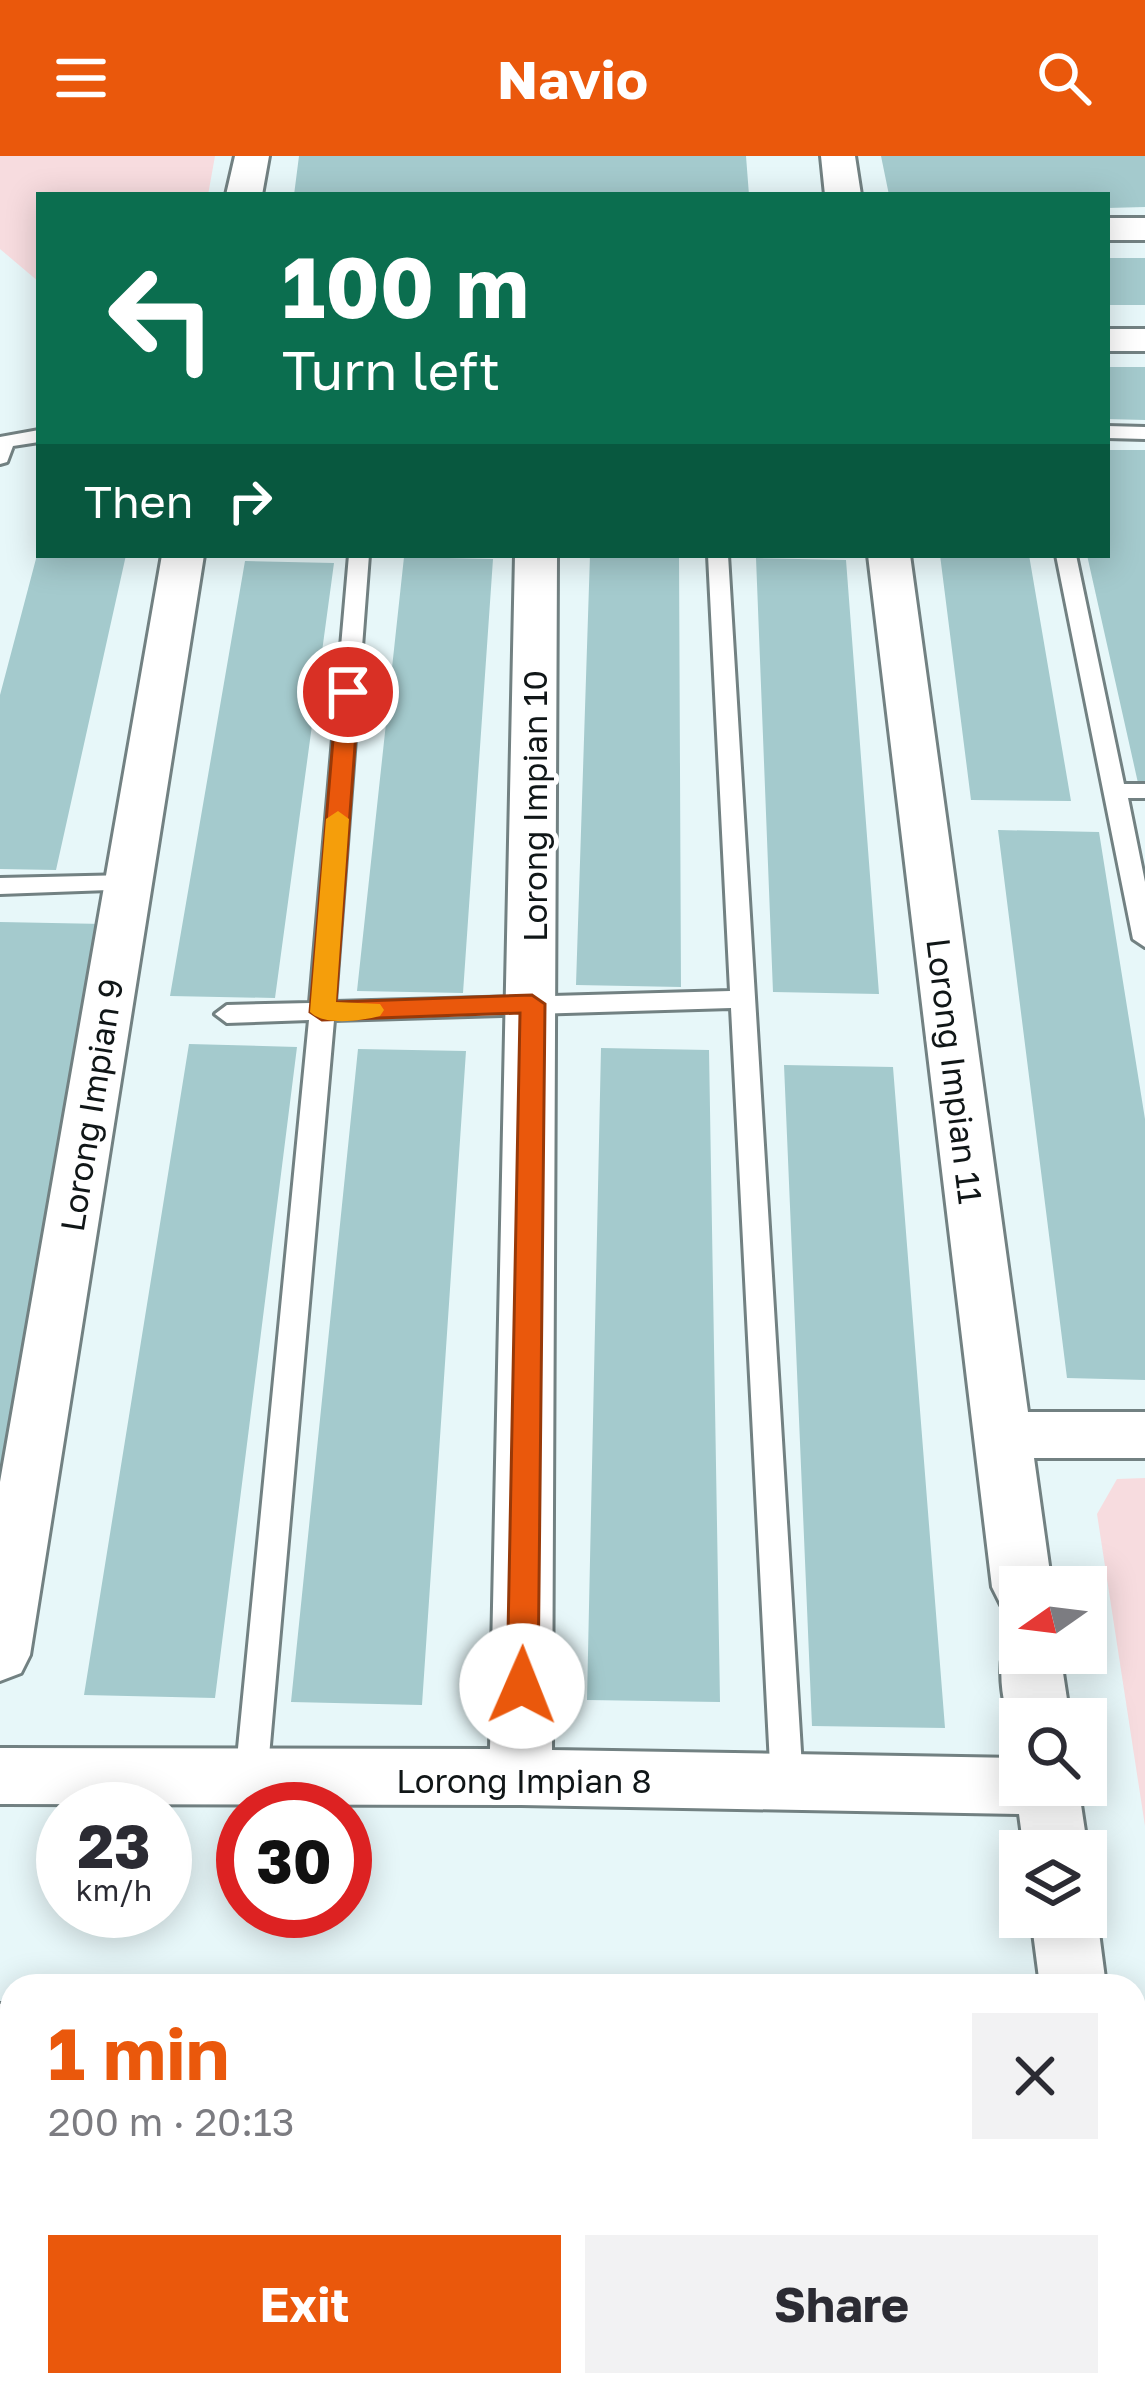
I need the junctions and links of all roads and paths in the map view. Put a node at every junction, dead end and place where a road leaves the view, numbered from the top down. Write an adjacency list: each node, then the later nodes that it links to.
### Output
1 (252, 156): 3 (street)
2 (838, 156): 4 (street)
3 (245, 192)
4 (843, 192)
5 (1145, 229): 6 (street)
6 (1110, 230)
7 (1110, 340): 8 (street)
8 (1145, 340)
9 (1110, 433): 10 (lane)
10 (1145, 433)
11 (36, 437): 12 (lane)
12 (0, 458)
13 (182, 558): 21 (street, Lorong Impian 9)
14 (359, 558): 26 (lane)
15 (536, 558): 25 (street, Lorong Impian 10)
16 (718, 558): 24 (lane)
17 (889, 558): 28 (street, Lorong Impian 11)
18 (1067, 558): 19 (lane)
19 (1115, 791): 20 (lane); 23 (lane)
20 (1145, 791)
21 (128, 883): 22 (lane); 31 (street, Lorong Impian 9)
22 (0, 886)
23 (1145, 939)
24 (739, 999): 25 (lane); 35 (lane)
25 (532, 1004): 26 (lane); 33 (street, Lorong Impian 10)
26 (322, 1012): 27 (lane); 34 (lane)
27 (227, 1013)
28 (1002, 1435): 29 (street); 30 (street, Lorong Impian 11)
29 (1145, 1435)
30 (1019, 1566)
31 (0, 1655)
32 (0, 1776): 34 (street, Lorong Impian 8)
33 (521, 1777): 34 (street, Lorong Impian 8); 35 (street, Lorong Impian 8)
34 (251, 1780)
35 (787, 1784): 36 (street, Lorong Impian 8)
36 (999, 1785)
37 (1066, 1938): 38 (street)
38 (1071, 1974)

